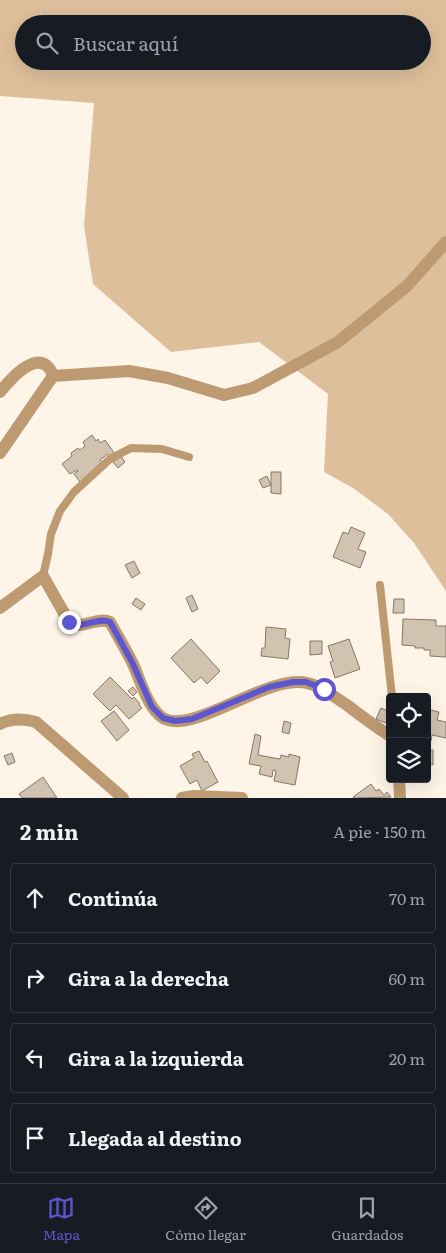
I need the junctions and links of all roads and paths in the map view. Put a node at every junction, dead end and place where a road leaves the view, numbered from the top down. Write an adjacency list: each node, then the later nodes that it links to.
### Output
1 (446, 242): 2 (street)
2 (53, 376): 3 (street); 4 (street)
3 (0, 392)
4 (0, 453)
5 (189, 457): 6 (lane)
6 (43, 576): 8 (street); 11 (street)
7 (380, 585): 9 (lane)
8 (0, 608)
9 (392, 693)
10 (1, 720): 13 (street)
11 (386, 733)
12 (399, 783): 16 (street)
13 (122, 798)
14 (182, 798): 15 (street)
15 (242, 798)
16 (400, 798)

